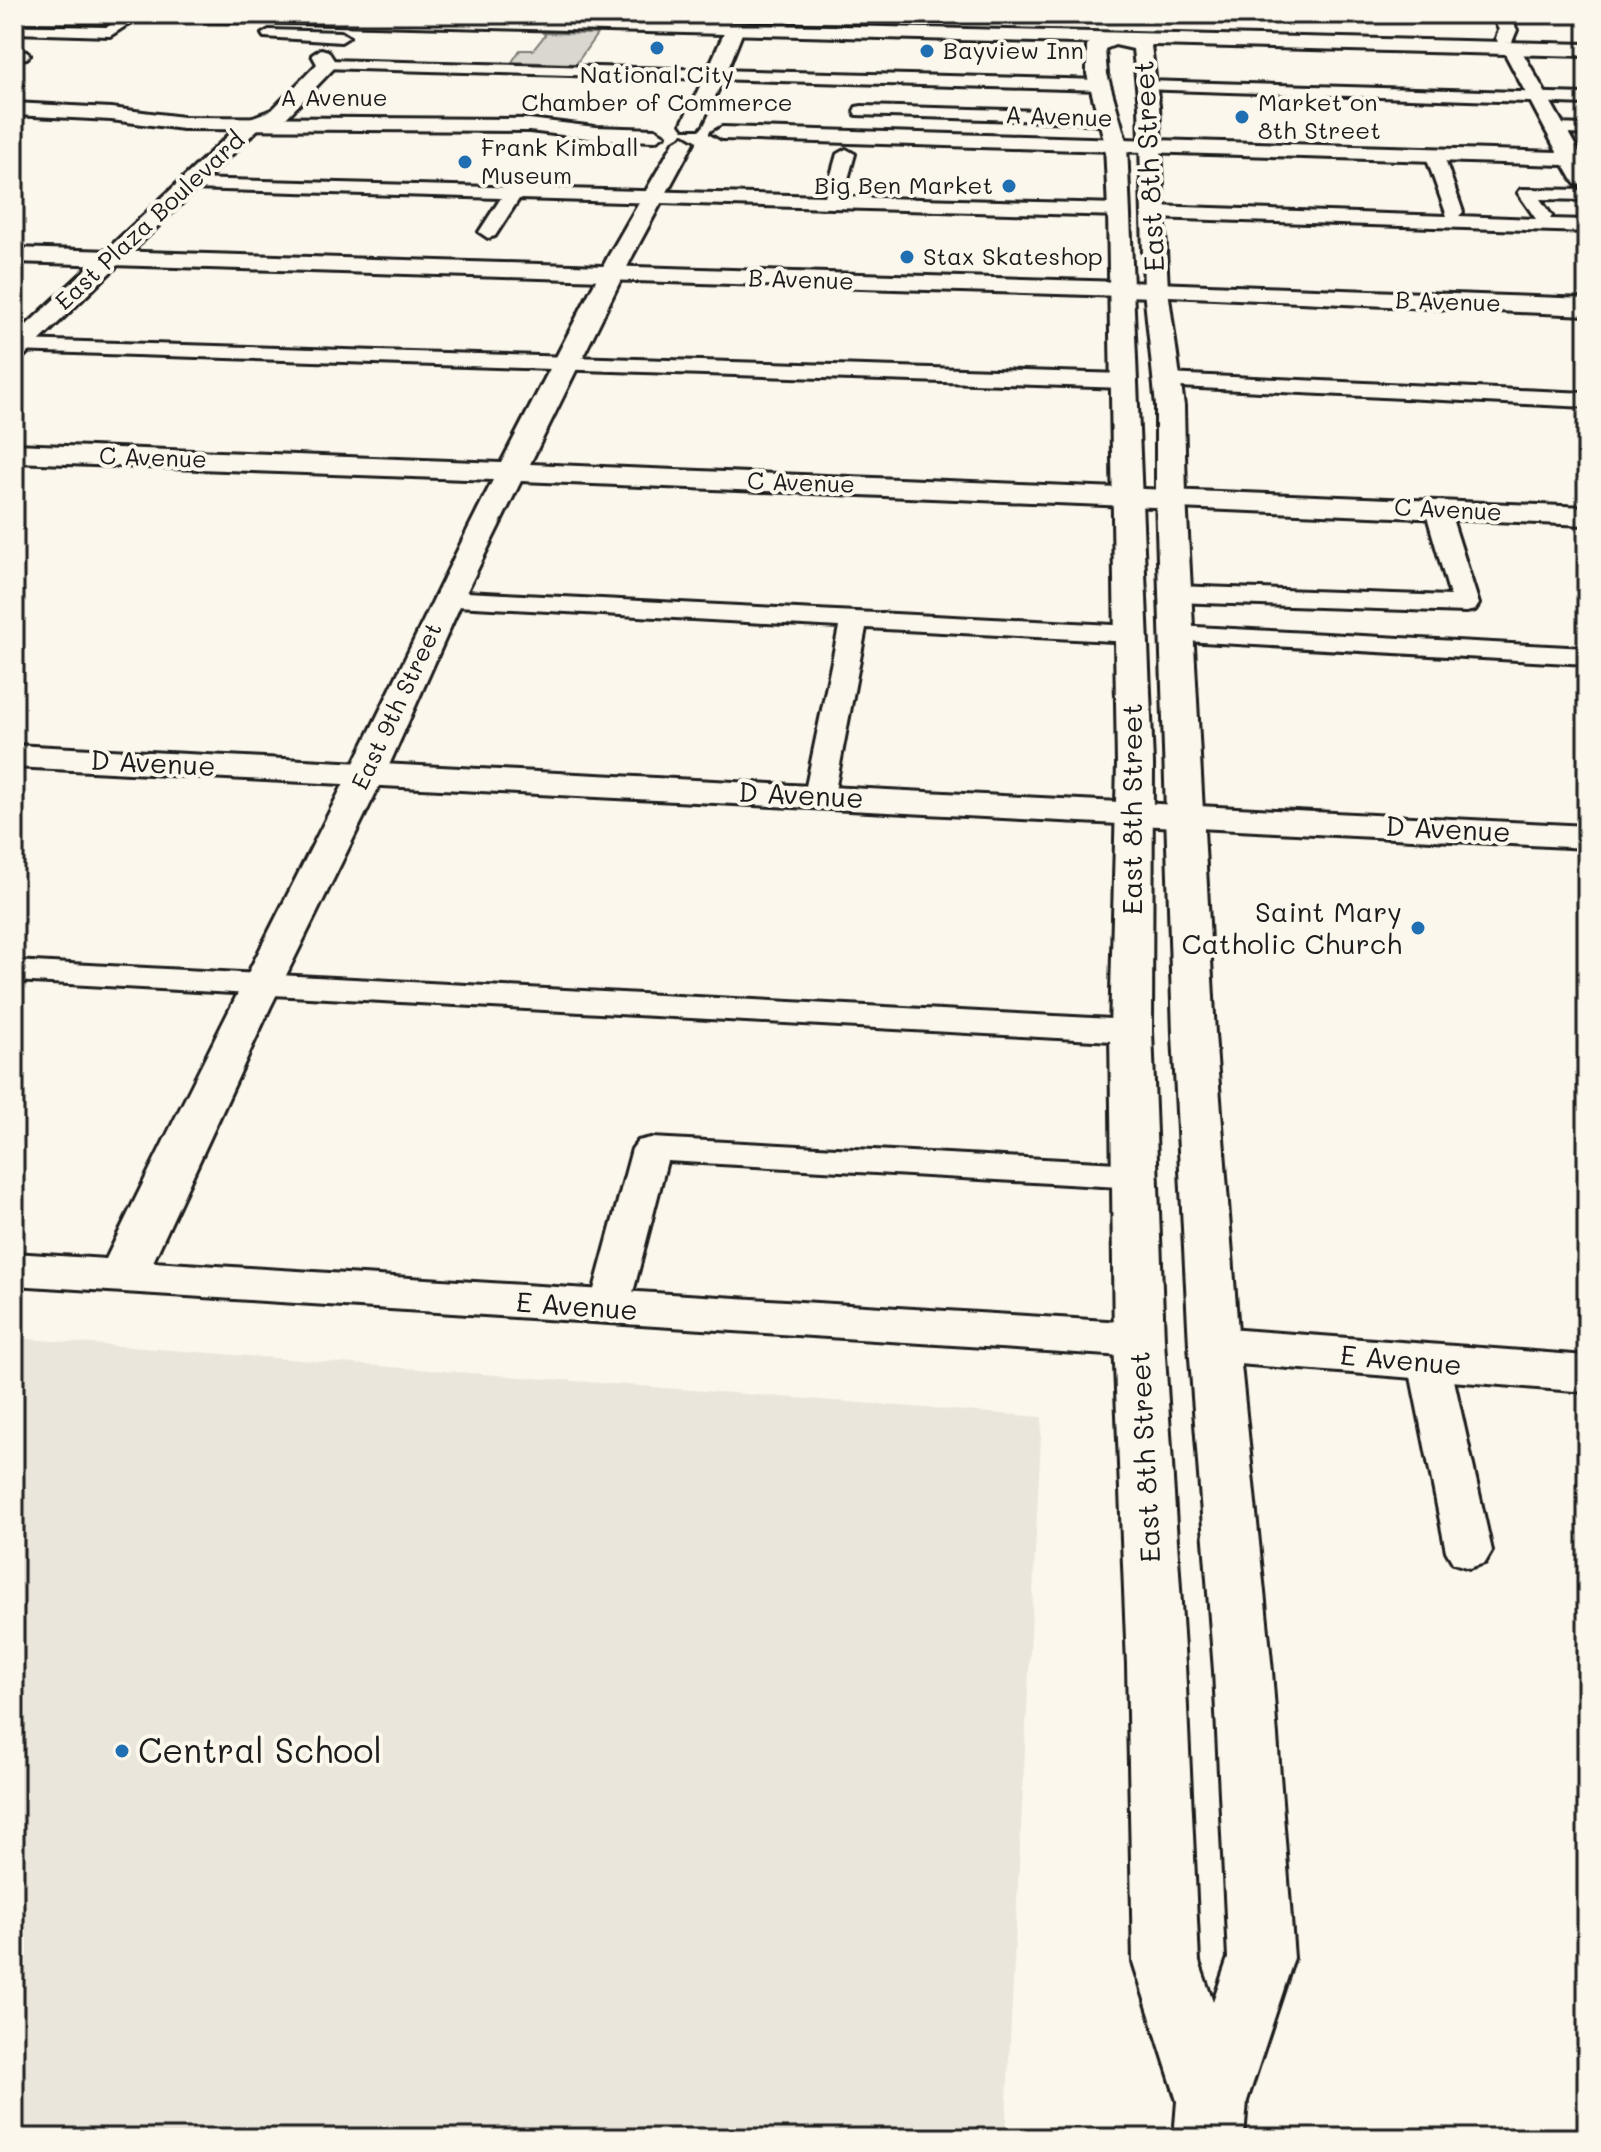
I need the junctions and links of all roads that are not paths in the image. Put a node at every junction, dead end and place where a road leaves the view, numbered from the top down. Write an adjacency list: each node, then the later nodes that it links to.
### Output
1 (135, 14): 4 (main road); 5 (lane)
2 (517, 14): 6 (main road)
3 (1500, 14): 11 (main road)
4 (357, 17): 6 (main road); 9 (main road, East Plaza Boulevard)
5 (14, 29)
6 (1114, 29): 11 (main road); 11 (main road); 17 (main road, East 8th Street); 18 (main road, East 8th Street)
7 (734, 31): 15 (main road, East 9th Street)
8 (269, 34): 9 (lane)
9 (341, 37): 13 (main road, East Plaza Boulevard)
10 (1587, 42): 11 (main road)
11 (1508, 43): 12 (main road); 19 (main road)
12 (1587, 50)
13 (324, 60): 14 (main road, East Plaza Boulevard); 15 (lane); 23 (main road, East Plaza Boulevard)
14 (290, 73)
15 (715, 76): 17 (lane); 27 (main road, East 9th Street)
16 (1587, 82): 19 (lane)
17 (1101, 85): 24 (main road, East 8th Street)
18 (1146, 86): 19 (lane); 29 (main road, East 8th Street)
19 (1534, 89): 20 (lane); 25 (main road)
20 (1587, 99)
21 (14, 109): 23 (main road, A Avenue)
22 (862, 111): 24 (lane)
23 (252, 115): 27 (main road, A Avenue); 33 (main road, East Plaza Boulevard)
24 (1111, 122): 28 (main road, East 8th Street)
25 (1555, 129): 26 (lane); 32 (main road)
26 (1587, 130)
27 (677, 133): 28 (main road, A Avenue); 37 (main road, East 9th Street)
28 (1116, 144): 29 (main road, A Avenue); 39 (main road, East 8th Street)
29 (1149, 145): 31 (main road, A Avenue); 40 (main road, East 8th Street)
30 (846, 154): 38 (lane)
31 (1434, 154): 32 (main road, A Avenue); 41 (lane)
32 (1579, 159): 34 (main road)
33 (191, 184): 35 (lane); 46 (main road, East Plaza Boulevard)
34 (1587, 187)
35 (514, 193): 37 (lane); 44 (lane)
36 (1587, 195): 42 (lane)
37 (656, 197): 38 (lane); 47 (main road, East 9th Street)
38 (832, 202): 39 (lane)
39 (1119, 210): 48 (main road, East 8th Street)
40 (1152, 212): 43 (lane); 49 (main road, East 8th Street)
41 (1454, 212)
42 (1543, 216)
43 (1587, 226)
44 (488, 232)
45 (14, 255): 46 (main road, B Avenue)
46 (110, 258): 47 (main road, B Avenue); 51 (main road, East Plaza Boulevard)
47 (612, 275): 48 (main road, B Avenue); 52 (main road, East 9th Street)
48 (1120, 289): 49 (main road, B Avenue); 53 (main road, East 8th Street)
49 (1156, 290): 50 (main road, B Avenue); 54 (main road, East 8th Street)
50 (1587, 307)
51 (16, 349): 52 (lane)
52 (567, 364): 53 (lane); 57 (main road, East 9th Street)
53 (1124, 381): 58 (main road, East 8th Street)
54 (1167, 381): 55 (lane); 59 (main road, East 8th Street)
55 (1587, 400)
56 (14, 453): 57 (main road, C Avenue)
57 (510, 471): 58 (main road, C Avenue); 63 (main road, East 9th Street)
58 (1126, 496): 59 (main road, C Avenue); 65 (main road, East 8th Street)
59 (1171, 497): 60 (main road, C Avenue); 62 (main road, East 8th Street)
60 (1437, 509): 61 (main road, C Avenue); 62 (lane)
61 (1587, 516)
62 (1175, 594): 66 (main road, East 8th Street)
63 (447, 599): 64 (lane); 69 (main road, East 9th Street)
64 (854, 620): 65 (lane); 70 (lane)
65 (1132, 634): 71 (main road, East 8th Street)
66 (1177, 634): 67 (lane); 71 (main road, East 8th Street)
67 (1587, 656)
68 (14, 756): 69 (main road, D Avenue)
69 (368, 772): 70 (main road, D Avenue); 74 (main road, East 9th Street)
70 (819, 796): 71 (main road, D Avenue)
71 (1160, 815): 72 (main road, D Avenue); 75 (main road, East 8th Street); 81 (main road, East 8th Street)
72 (1587, 837)
73 (14, 971): 74 (lane)
74 (260, 986): 75 (lane); 78 (main road, East 9th Street)
75 (1131, 1031): 76 (main road, East 8th Street)
76 (1136, 1176): 79 (lane); 80 (main road, East 8th Street)
77 (14, 1269): 78 (main road, E Avenue)
78 (122, 1277): 79 (main road, E Avenue)
79 (609, 1308): 80 (main road, E Avenue)
80 (1139, 1340): 85 (main road, East 8th Street)
81 (1214, 1345): 82 (main road, E Avenue); 85 (main road, East 8th Street)
82 (1429, 1362): 83 (main road, E Avenue); 84 (lane)
83 (1587, 1374)
84 (1469, 1551)
85 (1210, 2120)

